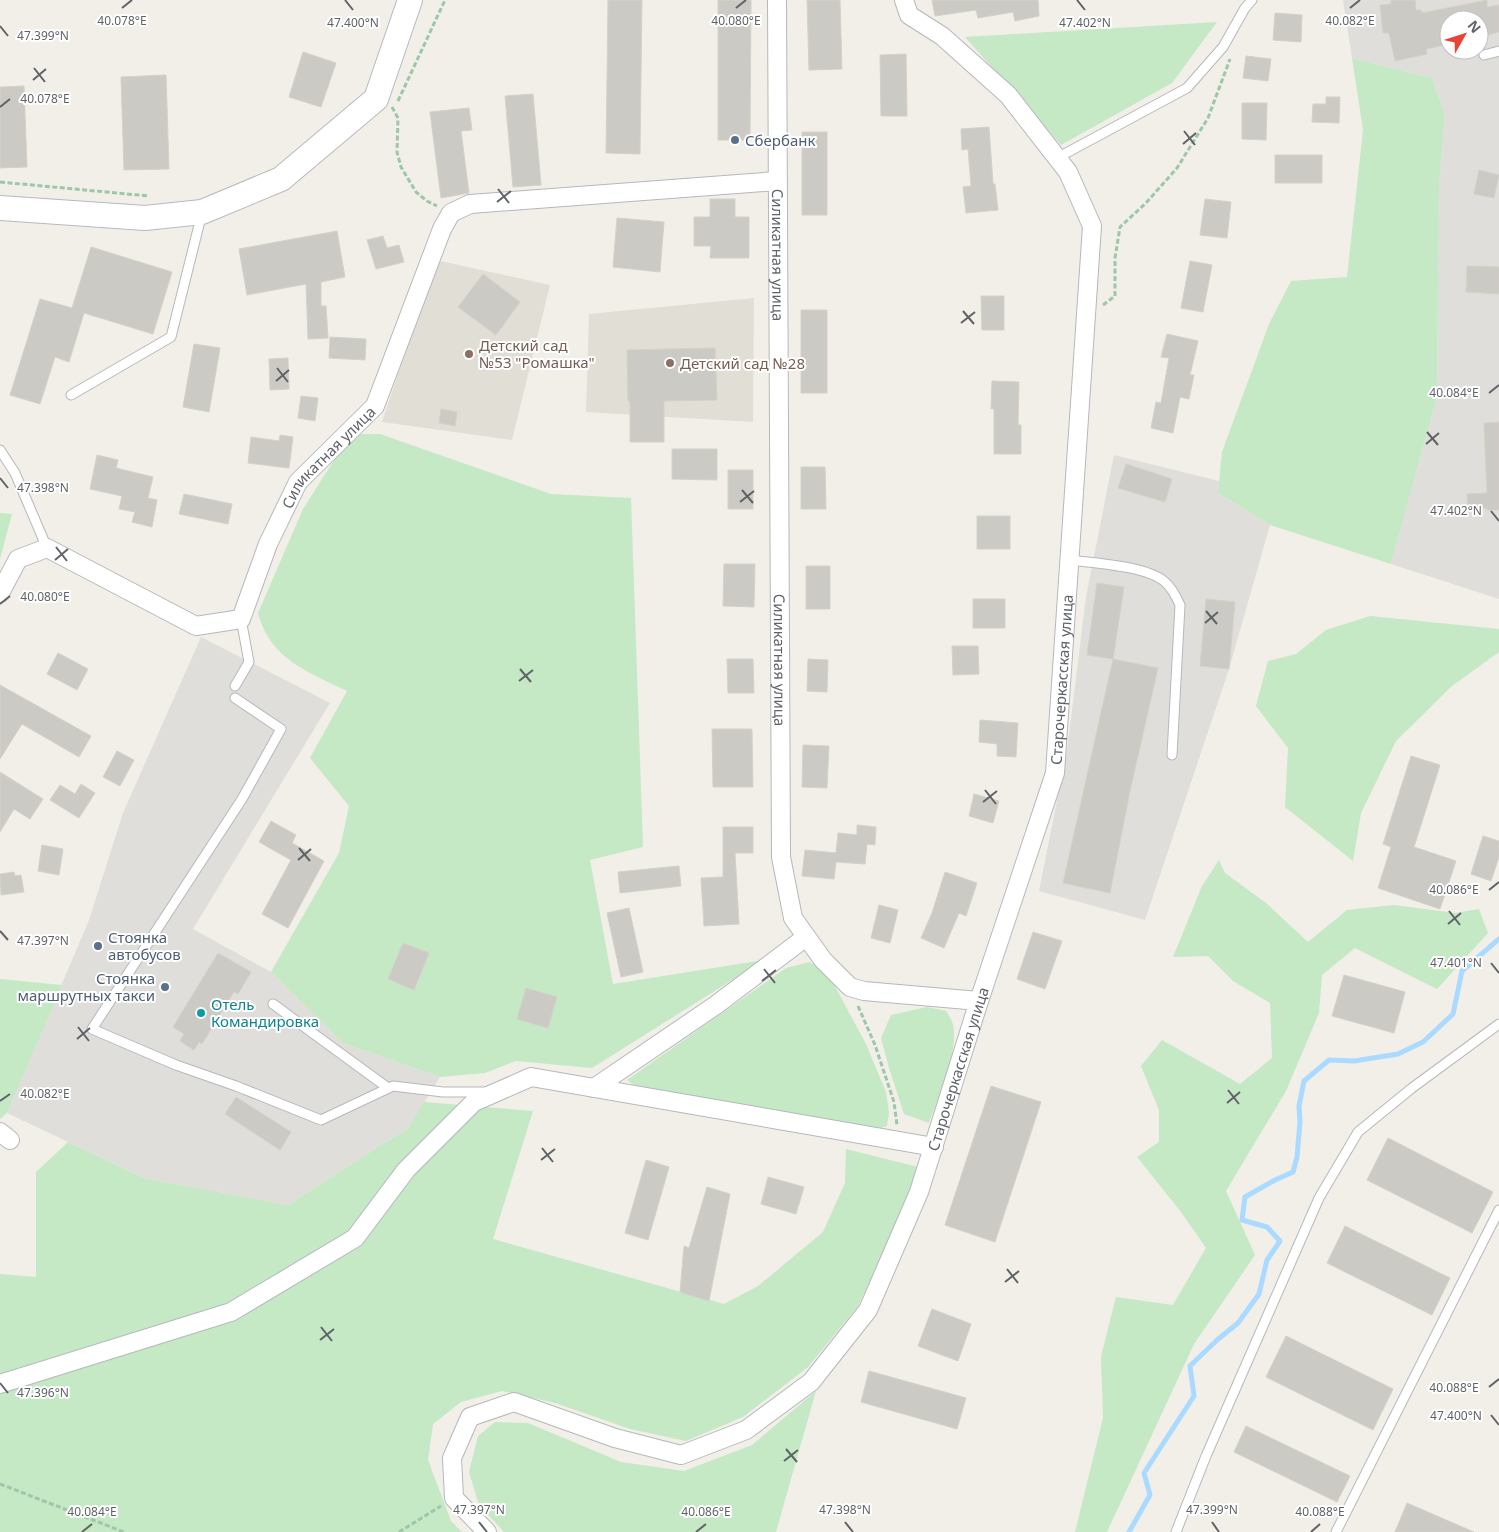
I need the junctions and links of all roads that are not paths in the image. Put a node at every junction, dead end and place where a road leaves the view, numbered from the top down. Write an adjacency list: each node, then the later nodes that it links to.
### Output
1 (410, 0): 8 (street)
2 (777, 0): 6 (street, Силикатная улица)
3 (904, 0): 5 (street, Старочеркасская улица)
4 (1252, 0): 5 (lane)
5 (1057, 158): 12 (street, Старочеркасская улица)
6 (777, 181): 14 (street, Силикатная улица); 18 (street, Силикатная улица)
7 (0, 208): 8 (street)
8 (202, 212): 9 (lane)
9 (71, 395)
10 (0, 450): 11 (lane)
11 (47, 548): 13 (street); 14 (street)
12 (1070, 560): 17 (lane); 19 (street, Старочеркасская улица)
13 (0, 593)
14 (241, 619): 15 (lane)
15 (235, 686)
16 (235, 698): 22 (lane)
17 (1172, 755)
18 (806, 937): 19 (street, Силикатная улица); 23 (street)
19 (979, 1001): 25 (street, Старочеркасская улица)
20 (272, 1004): 22 (lane)
21 (1499, 1024): 29 (lane)
22 (388, 1088): 24 (lane)
23 (594, 1088): 24 (street); 25 (street)
24 (496, 1092): 27 (street)
25 (934, 1147): 28 (street, Старочеркасская улица)
26 (1499, 1210): 30 (lane)
27 (0, 1384)
28 (487, 1532)
29 (1176, 1532)
30 (1336, 1532)

